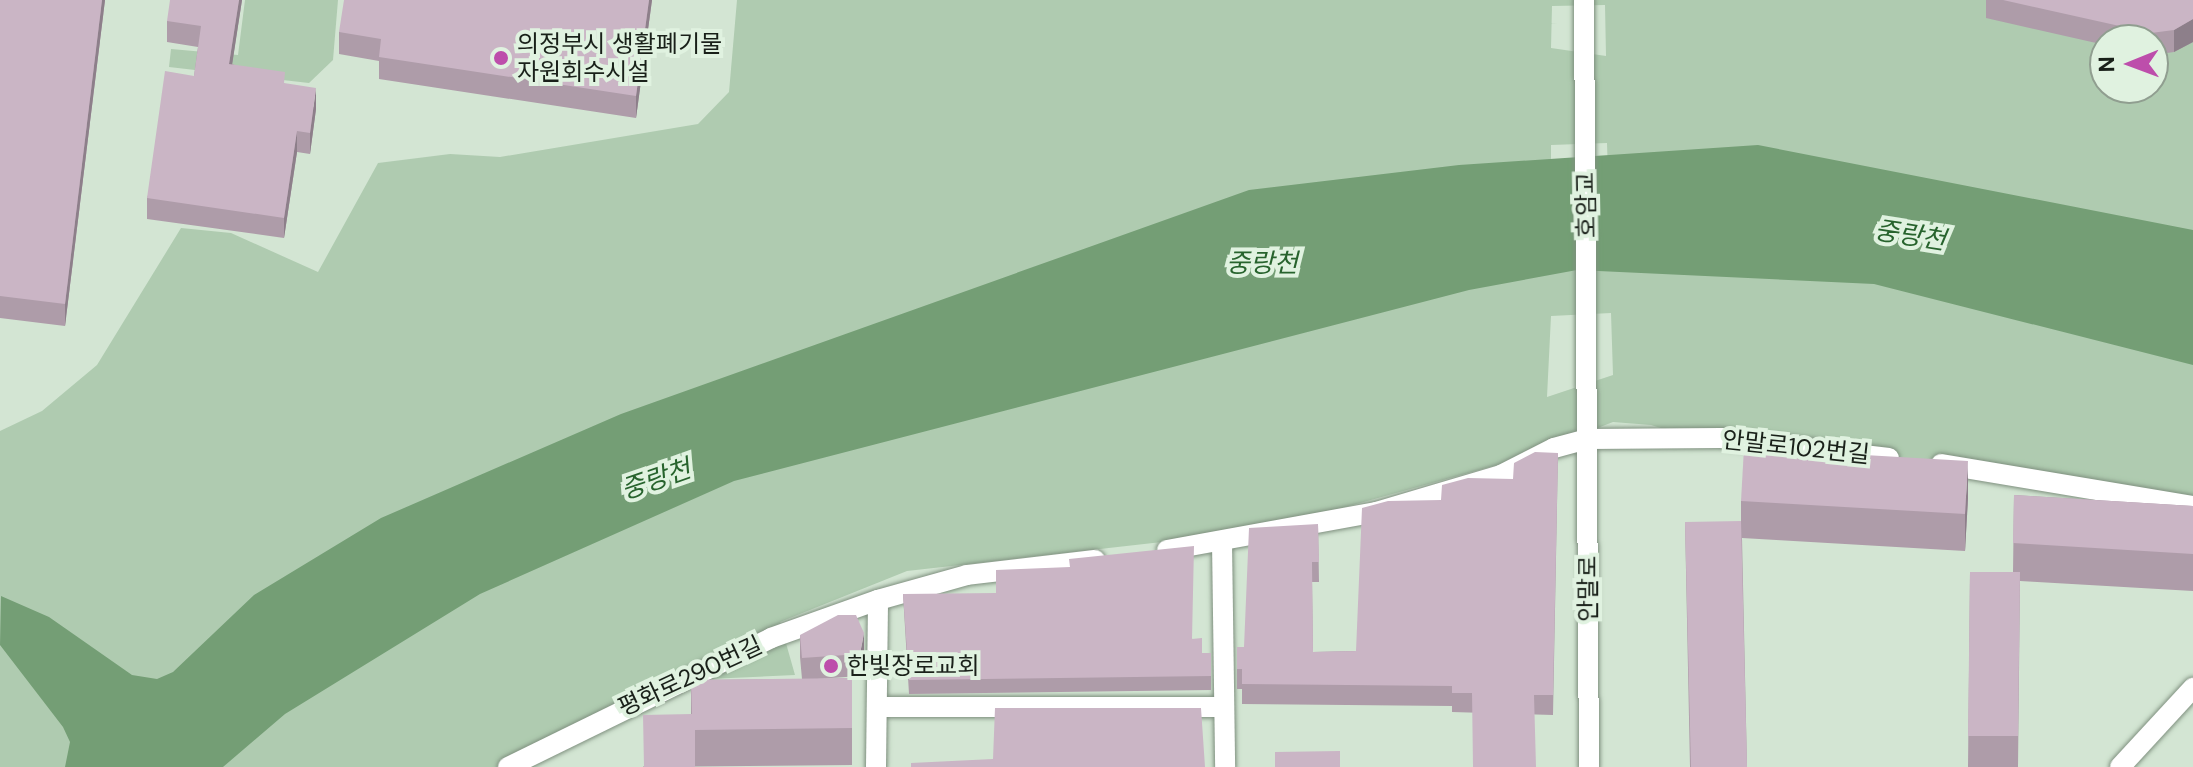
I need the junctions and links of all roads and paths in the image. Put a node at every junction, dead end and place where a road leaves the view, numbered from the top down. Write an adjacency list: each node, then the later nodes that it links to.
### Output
1 (1584, 0): 2 (street, 호암교)
2 (1588, 411): 3 (street, 안말로)
3 (1588, 439): 4 (street, 안말로102번길); 5 (street, 안말로102번길); 15 (street, 안말로)
4 (2193, 506)
5 (1222, 542): 6 (street, 안말로102번길); 11 (street)
6 (1144, 554)
7 (1113, 558): 8 (street, 평화로290번길)
8 (878, 600): 10 (street); 12 (street, 평화로290번길)
9 (2193, 688): 16 (street)
10 (877, 707): 11 (street); 13 (street)
11 (1224, 707): 14 (street)
12 (508, 767)
13 (876, 767)
14 (1225, 767)
15 (1589, 767)
16 (2120, 767)

